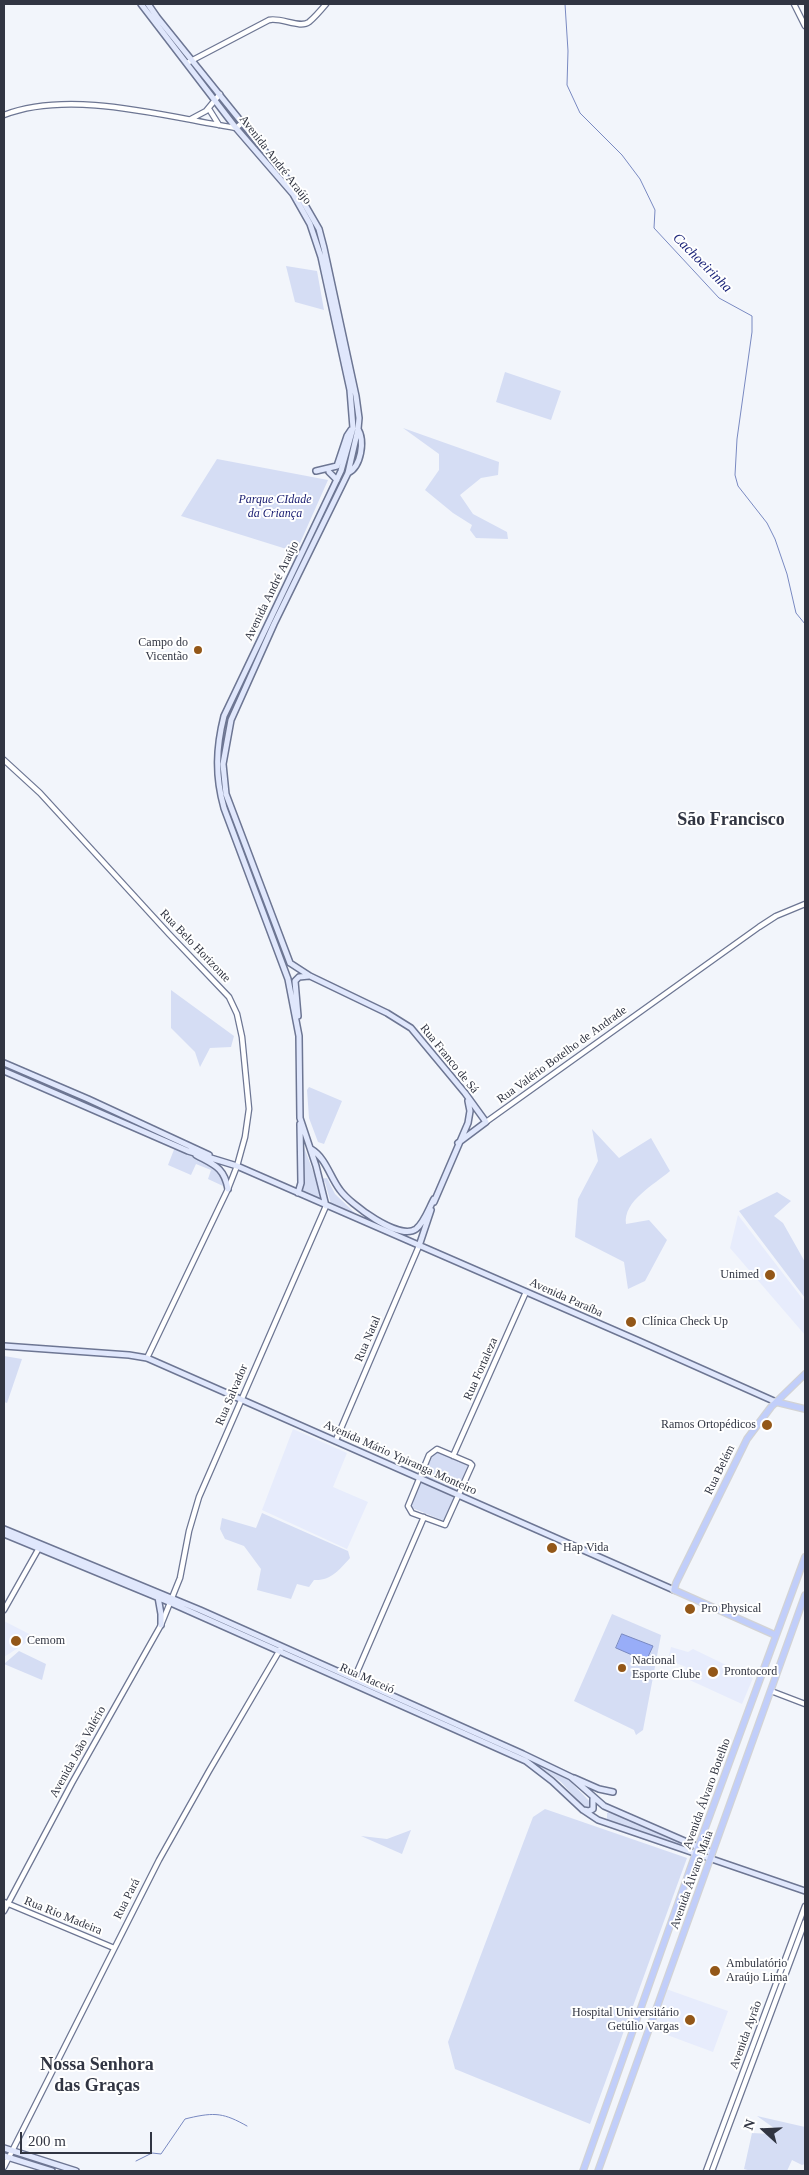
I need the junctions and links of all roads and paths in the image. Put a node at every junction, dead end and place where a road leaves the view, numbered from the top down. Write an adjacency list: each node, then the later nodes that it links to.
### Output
1 (141, 4): 6 (main road, Avenida André Araújo)
2 (148, 4): 6 (main road, Avenida André Araújo)
3 (326, 4): 6 (street)
4 (794, 4): 5 (street)
5 (805, 26)
6 (189, 62): 7 (main road, Avenida André Araújo); 8 (main road, Avenida André Araújo)
7 (220, 94): 8 (street); 12 (main road, Avenida André Araújo)
8 (215, 99): 9 (street); 14 (main road, Avenida André Araújo)
9 (208, 109): 11 (street); 13 (street)
10 (4, 116): 11 (street)
11 (190, 120): 13 (street)
12 (242, 123): 14 (street); 15 (main road, Avenida André Araújo)
13 (220, 125): 14 (street)
14 (236, 128): 15 (main road, Avenida André Araújo)
15 (356, 428): 16 (main road); 18 (main road, Avenida André Araújo); 23 (main road, Avenida André Araújo)
16 (337, 466): 17 (main road); 18 (main road)
17 (316, 470)
18 (341, 471): 20 (main road, Avenida André Araújo)
19 (329, 472): 20 (main road)
20 (337, 480): 25 (main road, Avenida André Araújo)
21 (4, 760): 39 (street, Rua Belo Horizonte)
22 (805, 904): 34 (street, Rua Valério Botelho de Andrade)
23 (287, 958): 24 (main road, Rua Franco de Sá)
24 (310, 976): 25 (main road); 30 (main road, Rua Franco de Sá)
25 (298, 1028): 33 (main road, Avenida André Araújo)
26 (4, 1063): 38 (main road)
27 (4, 1071): 28 (main road)
28 (51, 1092): 29 (main road); 31 (main road)
29 (44, 1093)
30 (465, 1093): 34 (main road, Rua Franco de Sá); 35 (main road)
31 (66, 1098): 32 (main road); 37 (main road)
32 (70, 1105)
33 (300, 1118): 36 (main road, Avenida André Araújo); 41 (main road)
34 (486, 1122): 35 (main road, Rua Valério Botelho de Andrade)
35 (458, 1143): 42 (main road, Rua Valério Botelho de Andrade)
36 (311, 1149): 42 (main road); 43 (main road, Avenida André Araújo)
37 (188, 1151): 38 (main road); 40 (main road)
38 (216, 1159): 39 (main road, Avenida Paraíba)
39 (237, 1166): 40 (street, Rua Belo Horizonte); 41 (main road, Avenida Paraíba)
40 (228, 1189): 47 (street, Rua Belo Horizonte)
41 (298, 1193): 43 (main road, Avenida Paraíba)
42 (434, 1199): 44 (main road, Rua Valério Botelho de Andrade)
43 (326, 1206): 44 (main road, Avenida Paraíba); 49 (street, Rua Salvador)
44 (419, 1246): 45 (main road, Avenida Paraíba); 52 (street, Rua Natal)
45 (526, 1292): 50 (main road, Avenida Paraíba); 53 (street, Rua Fortaleza)
46 (4, 1346): 47 (main road, Avenida Mário Ypiranga Monteiro)
47 (147, 1358): 49 (main road, Avenida Mário Ypiranga Monteiro)
48 (805, 1374): 50 (main road, Rua Belém)
49 (241, 1398): 52 (main road, Avenida Mário Ypiranga Monteiro); 64 (street, Rua Salvador)
50 (776, 1402): 51 (main road, Avenida Paraíba); 61 (main road, Rua Belém)
51 (805, 1409)
52 (336, 1440): 54 (main road, Avenida Mário Ypiranga Monteiro)
53 (454, 1456): 54 (street); 55 (street)
54 (420, 1478): 55 (main road, Avenida Mário Ypiranga Monteiro); 56 (street)
55 (459, 1497): 56 (street); 61 (main road, Avenida Mário Ypiranga Monteiro)
56 (424, 1517): 69 (street)
57 (4, 1529): 64 (main road, Rua Maceió)
58 (4, 1534): 59 (main road, Rua Maceió)
59 (39, 1548): 63 (main road, Rua Maceió); 65 (street)
60 (805, 1557): 67 (main road, Avenida Álvaro Botelho)
61 (674, 1590): 67 (main road, Avenida Mário Ypiranga Monteiro)
62 (805, 1595): 70 (main road, Avenida Álvaro Maia)
63 (158, 1597): 64 (main road, Rua Maceió); 66 (main road)
64 (172, 1601): 66 (street, Avenida João Valério); 68 (main road, Rua Maceió)
65 (4, 1610)
66 (161, 1625): 80 (street, Avenida João Valério)
67 (775, 1635): 76 (main road, Avenida Álvaro Botelho)
68 (281, 1649): 69 (main road, Rua Maceió); 75 (main road, Rua Maceió); 84 (street, Rua Pará)
69 (354, 1679): 72 (main road, Rua Maceió)
70 (771, 1691): 71 (street); 78 (main road, Avenida Álvaro Maia)
71 (805, 1704)
72 (571, 1777): 73 (main road); 74 (main road, Rua Maceió)
73 (613, 1792)
74 (592, 1798): 75 (main road); 76 (main road, Rua Maceió)
75 (582, 1810): 77 (main road, Rua Maceió)
76 (698, 1847): 77 (main road, Avenida Álvaro Botelho); 78 (main road, Rua Maceió)
77 (696, 1854): 78 (main road, Rua Maceió); 92 (main road, Avenida Álvaro Botelho)
78 (711, 1856): 79 (main road); 93 (main road, Avenida Álvaro Maia)
79 (805, 1891)
80 (6, 1903): 82 (street, Avenida João Valério); 84 (street, Rua Rio Madeira)
81 (805, 1906): 94 (street, Avenida Ayrão)
82 (4, 1911)
83 (805, 1922): 88 (street, Avenida Ayrão)
84 (114, 1948): 86 (street, Rua Pará)
85 (4, 2148): 86 (main road)
86 (12, 2150): 87 (street, Rua Pará); 91 (main road)
87 (6, 2156): 89 (street, Rua Pará); 90 (main road)
88 (716, 2160): 95 (street, Avenida Ayrão); 96 (street)
89 (4, 2168)
90 (52, 2171)
91 (76, 2171)
92 (583, 2171)
93 (598, 2171)
94 (706, 2171)
95 (712, 2171)
96 (717, 2171)

